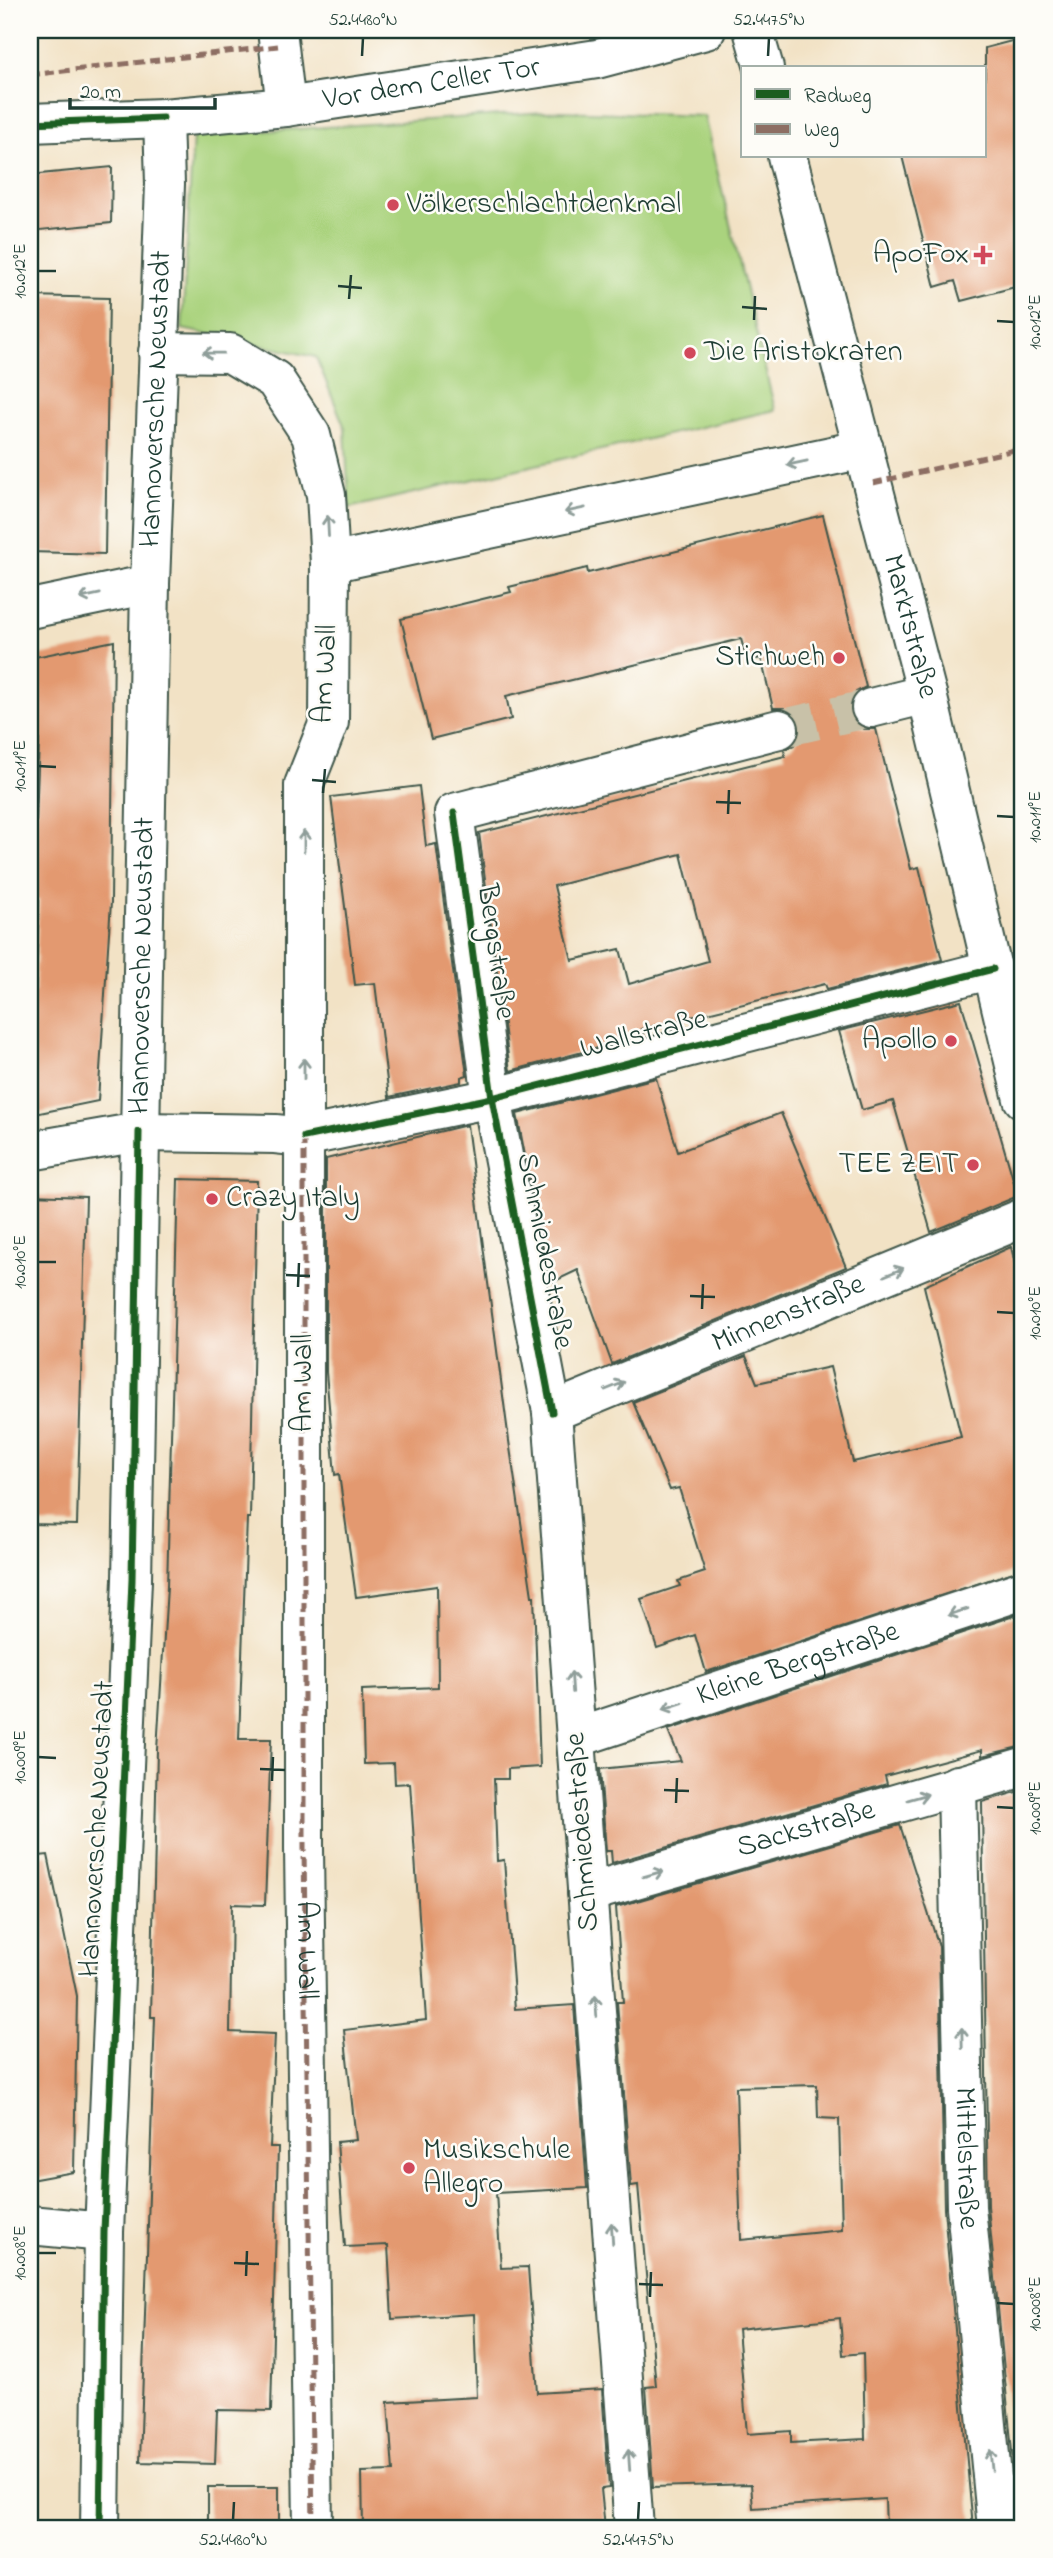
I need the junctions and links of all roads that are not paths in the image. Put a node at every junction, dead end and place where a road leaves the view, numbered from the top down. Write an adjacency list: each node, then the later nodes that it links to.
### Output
1 (277, 30): 5 (street)
2 (706, 30): 5 (street, Vor dem Celler Tor)
3 (753, 30): 4 (street)
4 (763, 66)
5 (286, 107): 6 (street, Vor dem Celler Tor)
6 (163, 118): 7 (street, Vor dem Celler Tor); 9 (street, Hannoversche Neustadt)
7 (30, 123)
8 (788, 158): 10 (street, Marktstraße)
9 (159, 352): 11 (street, Am Wall, one-way to 9); 12 (street, Hannoversche Neustadt)
10 (864, 449): 11 (street, one-way to 11); 14 (street, Marktstraße)
11 (330, 563): 21 (street, Am Wall, one-way to 11)
12 (150, 584): 13 (street, one-way to 13); 20 (street, Hannoversche Neustadt)
13 (30, 609)
14 (927, 694): 15 (street); 17 (street, Marktstraße)
15 (870, 708)
16 (779, 729): 18 (street, Bergstraße)
17 (993, 969): 18 (street, Wallstraße); 19 (street, Marktstraße)
18 (492, 1098): 21 (street, Wallstraße); 24 (street, Schmiedestraße)
19 (1023, 1099)
20 (139, 1132): 21 (street, Wallstraße); 22 (street, Wallstraße); 31 (street, Hannoversche Neustadt)
21 (304, 1137): 33 (street, Am Wall)
22 (30, 1151)
23 (1023, 1218): 24 (street, Minnenstraße, one-way to 23)
24 (552, 1412): 26 (street, Schmiedestraße, one-way to 24)
25 (1023, 1590): 26 (street, Kleine Bergstraße, one-way to 26)
26 (576, 1738): 29 (street, Schmiedestraße)
27 (1023, 1767): 28 (street, Sackstraße)
28 (957, 1785): 29 (street, Sackstraße, one-way to 28); 35 (street, Mittelstraße, one-way to 28)
29 (587, 1893): 34 (street, Schmiedestraße, one-way to 29)
30 (30, 2225): 31 (street)
31 (104, 2232): 32 (street, Hannoversche Neustadt)
32 (100, 2528)
33 (313, 2528)
34 (634, 2528)
35 (998, 2528)

